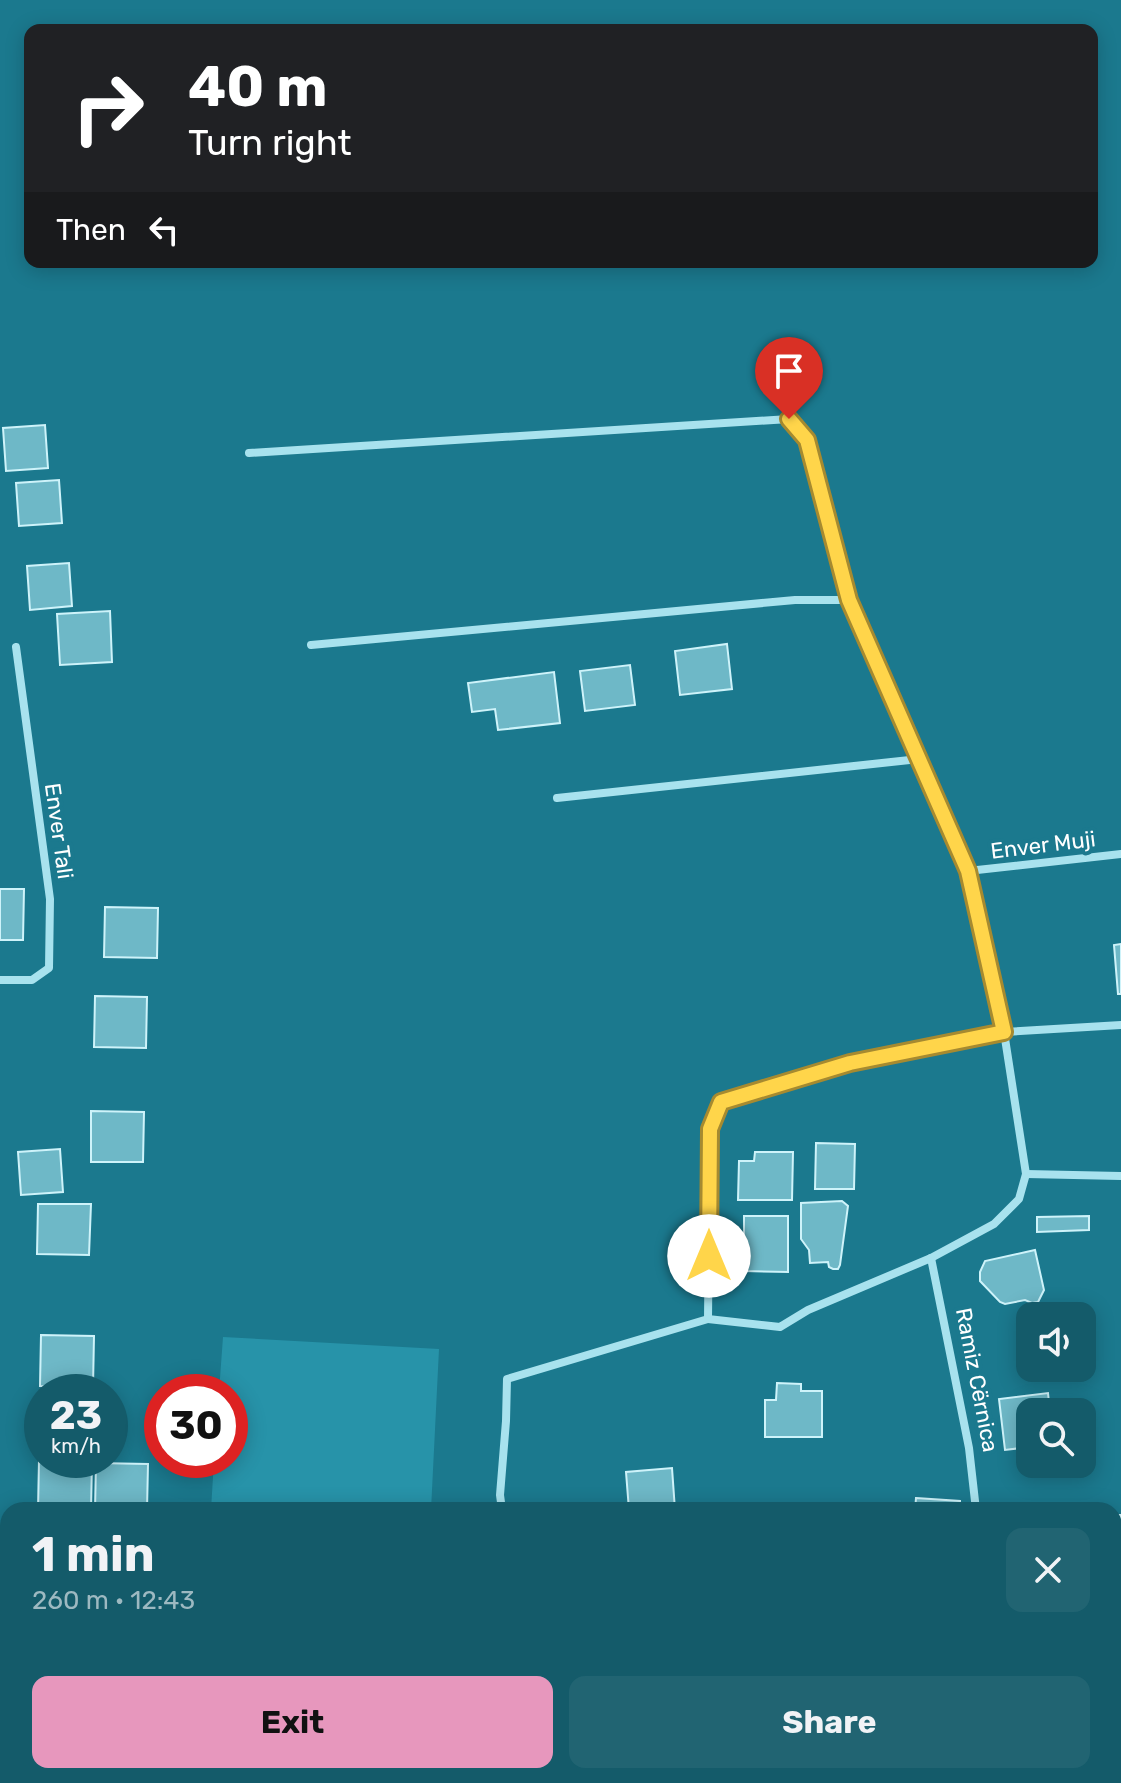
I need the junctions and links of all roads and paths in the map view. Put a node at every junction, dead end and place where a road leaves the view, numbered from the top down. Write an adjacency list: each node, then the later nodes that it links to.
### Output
1 (249, 453): 2 (street)
2 (849, 600): 3 (street); 5 (street)
3 (311, 645)
4 (16, 647): 9 (street, Enver Tali)
5 (919, 759): 6 (street); 8 (street)
6 (557, 798)
7 (1121, 854): 8 (street, Enver Muji)
8 (968, 871): 11 (street)
9 (0, 980)
10 (1121, 1025): 11 (street)
11 (1004, 1032): 12 (street); 15 (street)
12 (1026, 1174): 13 (street); 14 (street)
13 (1121, 1176)
14 (931, 1258): 15 (street); 17 (street, Ramiz Cërnica)
15 (708, 1319): 16 (street)
16 (501, 1502)
17 (975, 1502)

